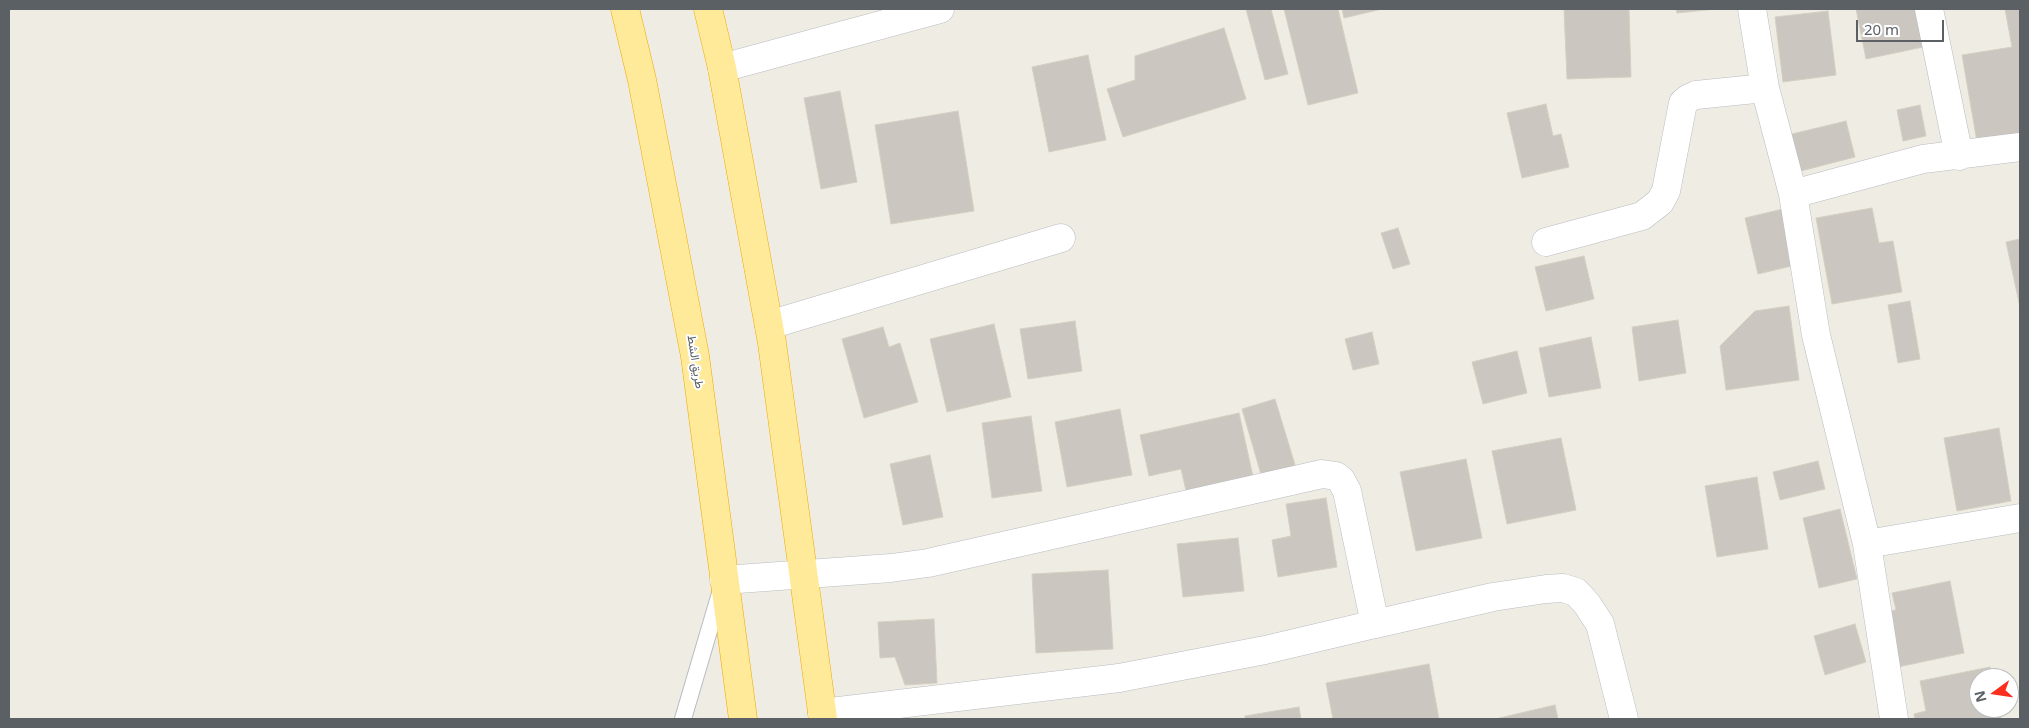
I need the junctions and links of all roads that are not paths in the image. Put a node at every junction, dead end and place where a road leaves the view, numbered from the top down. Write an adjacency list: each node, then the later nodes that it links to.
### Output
1 (625, 9): 17 (highway, طريق الشط)
2 (708, 9): 6 (highway)
3 (940, 9): 6 (street)
4 (1752, 9): 7 (street)
5 (1929, 9): 9 (street)
6 (722, 68): 13 (highway)
7 (1765, 88): 10 (street); 12 (street)
8 (2020, 147): 9 (street)
9 (1959, 156): 10 (street)
10 (1793, 194): 15 (street)
11 (1061, 238): 13 (street)
12 (1546, 242)
13 (769, 325): 16 (highway)
14 (2020, 518): 15 (street)
15 (1867, 544): 23 (street)
16 (803, 574): 17 (street); 18 (street); 19 (highway)
17 (724, 580): 20 (lane); 21 (highway, طريق الشط)
18 (1375, 624): 19 (street); 22 (street)
19 (822, 716)
20 (683, 719)
21 (742, 719)
22 (1624, 719)
23 (1894, 719)

